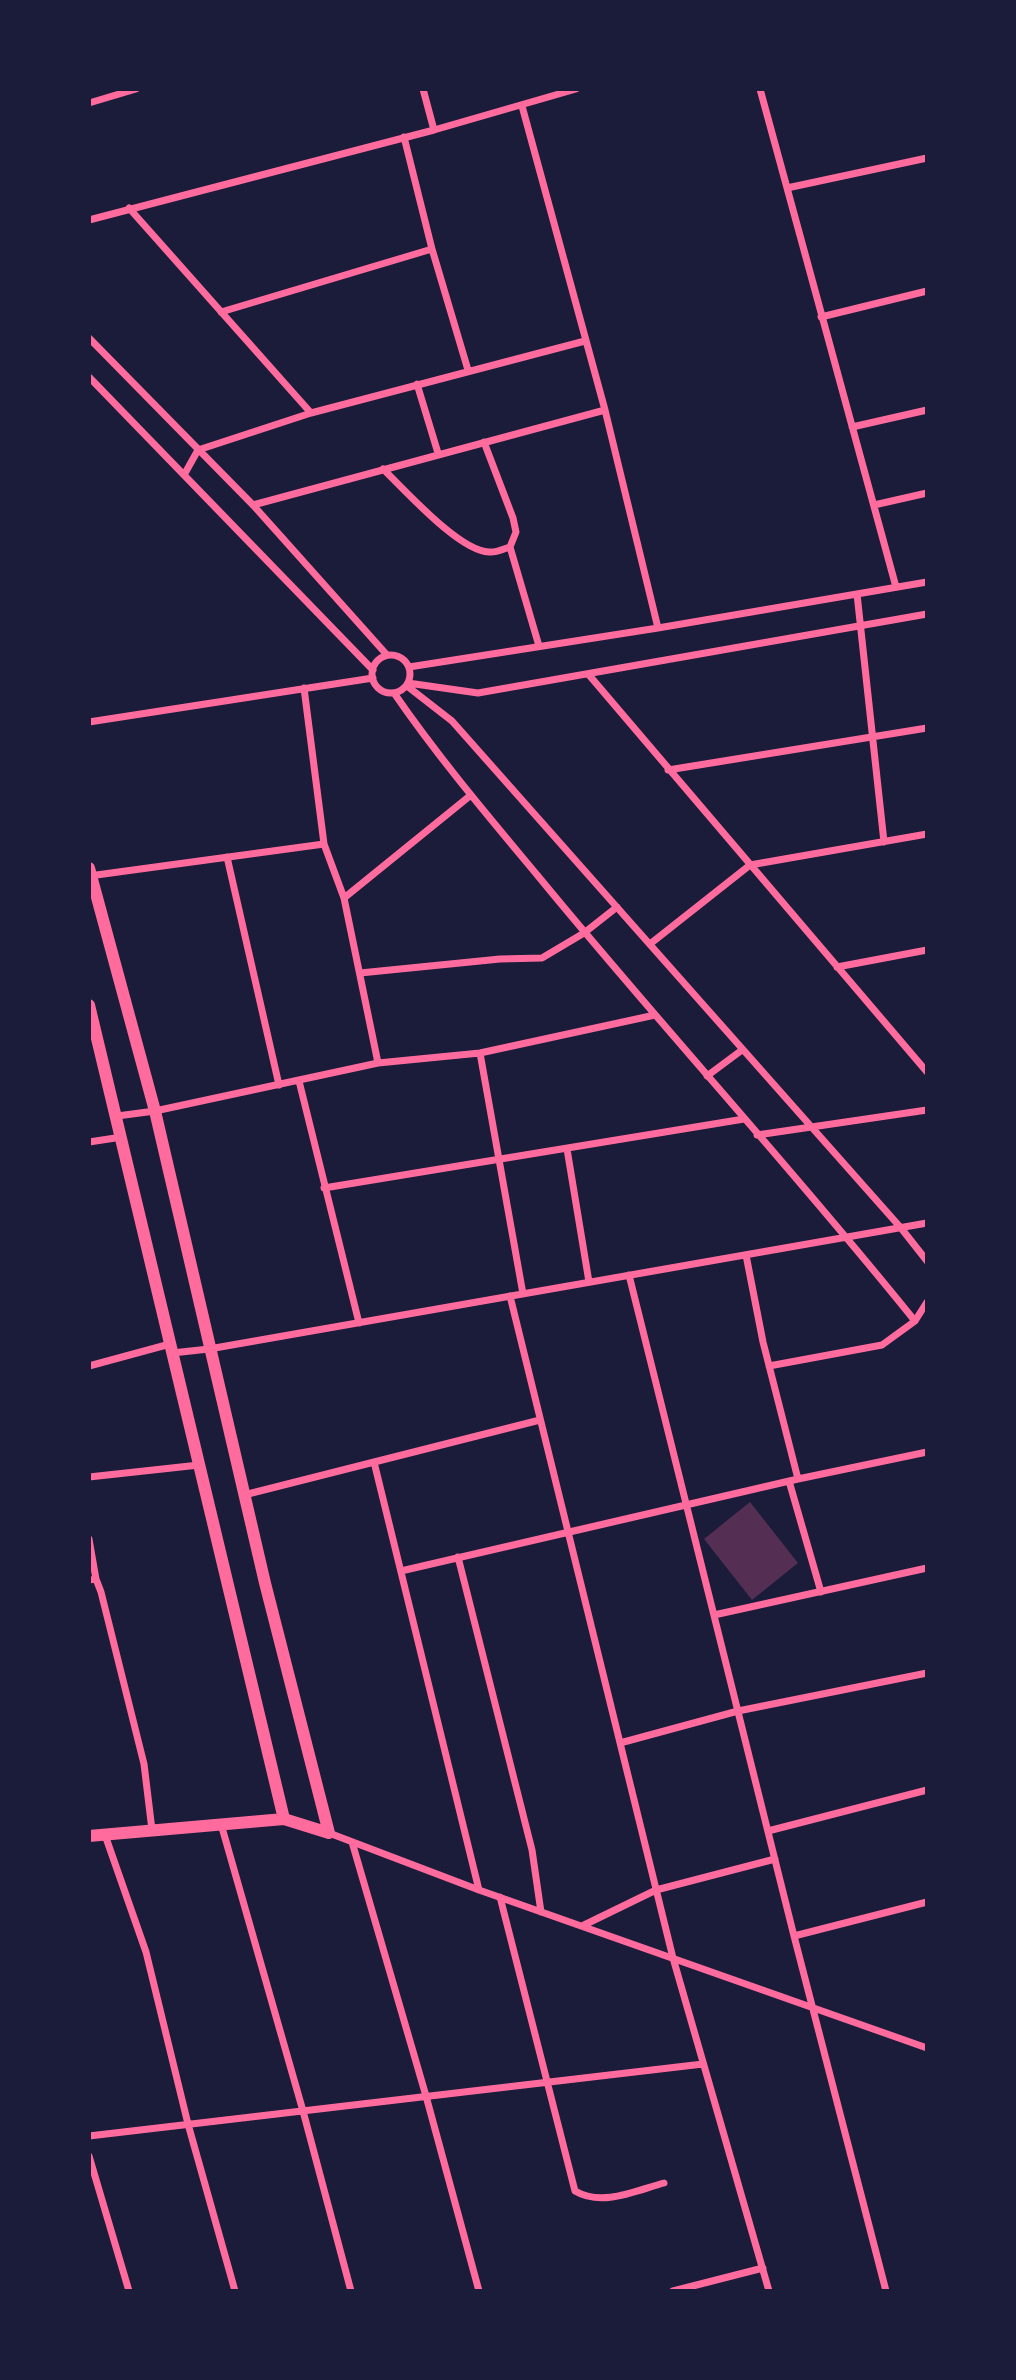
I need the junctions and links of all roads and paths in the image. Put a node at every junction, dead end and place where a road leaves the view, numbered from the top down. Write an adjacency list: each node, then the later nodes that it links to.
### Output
1 (136, 89): 5 (street)
2 (423, 89): 7 (street)
3 (576, 89): 6 (street)
4 (760, 89): 10 (street)
5 (89, 103)
6 (522, 106): 7 (street); 18 (street)
7 (433, 130): 8 (street)
8 (404, 137): 11 (street); 13 (street)
9 (927, 158): 10 (street)
10 (787, 188): 16 (street)
11 (129, 208): 12 (street); 15 (street)
12 (89, 220)
13 (432, 249): 15 (street); 19 (street)
14 (927, 290): 16 (street)
15 (221, 312): 24 (street)
16 (821, 317): 25 (street)
17 (89, 338): 27 (street)
18 (585, 341): 19 (street); 22 (street)
19 (468, 370): 21 (street)
20 (89, 377): 30 (street)
21 (417, 384): 24 (street); 28 (street)
22 (605, 410): 26 (street); 40 (street)
23 (927, 410): 25 (street)
24 (311, 413): 27 (street)
25 (852, 427): 33 (street)
26 (484, 442): 28 (street); 34 (street)
27 (198, 450): 30 (street); 32 (street)
28 (438, 453): 29 (street)
29 (383, 469): 32 (street); 34 (street)
30 (184, 475): 44 (street)
31 (927, 493): 33 (street)
32 (253, 505): 42 (street)
33 (874, 505): 36 (street)
34 (510, 547): 41 (street)
35 (927, 582): 36 (street)
36 (896, 587): 37 (street)
37 (857, 594): 39 (street); 40 (street)
38 (927, 614): 39 (street)
39 (859, 627): 45 (street); 51 (street)
40 (658, 628): 41 (street)
41 (539, 646): 43 (street)
42 (387, 655): 43 (street); 44 (street)
43 (409, 667): 46 (street)
44 (373, 674): 47 (street); 48 (street)
45 (589, 674): 46 (street); 52 (street)
46 (408, 684): 48 (street); 61 (street)
47 (304, 688): 49 (street); 56 (street)
48 (394, 693): 53 (street)
49 (89, 722)
50 (927, 728): 51 (street)
51 (872, 737): 52 (street); 55 (street)
52 (668, 770): 58 (street)
53 (471, 795): 60 (street); 62 (street)
54 (927, 834): 55 (street)
55 (884, 842): 58 (street)
56 (324, 844): 57 (street); 60 (street)
57 (227, 857): 59 (street); 75 (street)
58 (750, 865): 63 (street); 65 (street)
59 (90, 873): 77 (street)
60 (344, 898): 66 (street)
61 (617, 907): 62 (street); 63 (street)
62 (584, 933): 66 (street); 68 (street)
63 (650, 944): 69 (street)
64 (927, 950): 65 (street)
65 (837, 967): 72 (street)
66 (359, 973): 71 (street)
67 (89, 1005): 78 (street)
68 (655, 1015): 70 (street); 73 (street)
69 (742, 1049): 73 (street); 80 (street)
70 (480, 1053): 71 (street); 85 (street)
71 (378, 1063): 74 (street)
72 (927, 1072)
73 (707, 1076): 79 (street)
74 (299, 1081): 75 (street); 86 (street)
75 (279, 1085): 77 (street)
76 (927, 1110): 80 (street)
77 (155, 1111): 78 (street); 100 (street)
78 (117, 1116): 82 (street)
79 (744, 1119): 81 (street); 84 (street)
80 (810, 1127): 81 (street); 88 (street)
81 (757, 1135): 89 (street)
82 (122, 1137): 83 (street); 99 (street)
83 (89, 1142)
84 (567, 1149): 85 (street); 93 (street)
85 (499, 1160): 86 (street); 94 (street)
86 (324, 1188): 98 (street)
87 (927, 1223): 88 (street)
88 (901, 1228): 89 (street); 91 (street)
89 (847, 1237): 90 (street); 97 (street)
90 (746, 1255): 92 (street); 102 (street)
91 (927, 1261)
92 (629, 1275): 93 (street); 111 (street)
93 (589, 1282): 94 (street)
94 (523, 1294): 95 (street)
95 (510, 1296): 98 (street); 103 (street)
96 (927, 1303): 97 (street)
97 (915, 1321): 102 (street)
98 (359, 1322): 100 (street)
99 (171, 1349): 100 (street); 101 (street); 106 (street)
100 (209, 1349): 110 (street)
101 (89, 1366)
102 (769, 1366): 108 (street)
103 (541, 1420): 105 (street); 112 (street)
104 (927, 1452): 108 (street)
105 (374, 1462): 110 (street); 116 (street)
106 (199, 1465): 107 (street); 124 (street)
107 (89, 1477)
108 (798, 1479): 109 (street)
109 (789, 1481): 111 (street); 118 (street)
110 (244, 1495): 128 (street)
111 (687, 1504): 112 (street); 119 (street)
112 (568, 1532): 114 (street); 122 (street)
113 (89, 1539): 117 (street)
114 (458, 1557): 116 (street); 137 (street)
115 (927, 1568): 118 (street)
116 (401, 1571): 133 (street)
117 (93, 1579): 126 (street)
118 (821, 1592): 119 (street)
119 (714, 1615): 121 (street)
120 (927, 1673): 121 (street)
121 (738, 1711): 122 (street); 127 (street)
122 (620, 1743): 134 (street)
123 (927, 1790): 127 (street)
124 (284, 1819): 125 (street); 128 (street)
125 (221, 1823): 126 (street); 146 (street)
126 (152, 1830): 129 (street)
127 (768, 1831): 132 (street)
128 (328, 1833): 131 (street)
129 (104, 1834): 130 (street); 147 (street)
130 (89, 1836)
131 (352, 1842): 133 (street); 145 (street)
132 (775, 1859): 134 (street); 139 (street)
133 (479, 1890): 135 (street)
134 (656, 1890): 138 (street); 140 (street)
135 (500, 1897): 137 (street); 144 (street)
136 (927, 1902): 139 (street)
137 (541, 1912): 138 (street)
138 (582, 1926): 140 (street)
139 (794, 1936): 141 (street)
140 (673, 1958): 141 (street); 143 (street)
141 (812, 2007): 142 (street); 158 (street)
142 (927, 2048)
143 (703, 2064): 144 (street); 151 (street)
144 (547, 2082): 145 (street); 150 (street)
145 (426, 2096): 146 (street); 155 (street)
146 (303, 2111): 147 (street); 154 (street)
147 (188, 2124): 148 (street); 153 (street)
148 (89, 2136)
149 (89, 2155): 152 (street)
150 (664, 2183)
151 (763, 2268): 156 (street); 157 (street)
152 (129, 2291)
153 (235, 2291)
154 (351, 2291)
155 (480, 2291)
156 (673, 2291)
157 (769, 2291)
158 (886, 2291)

